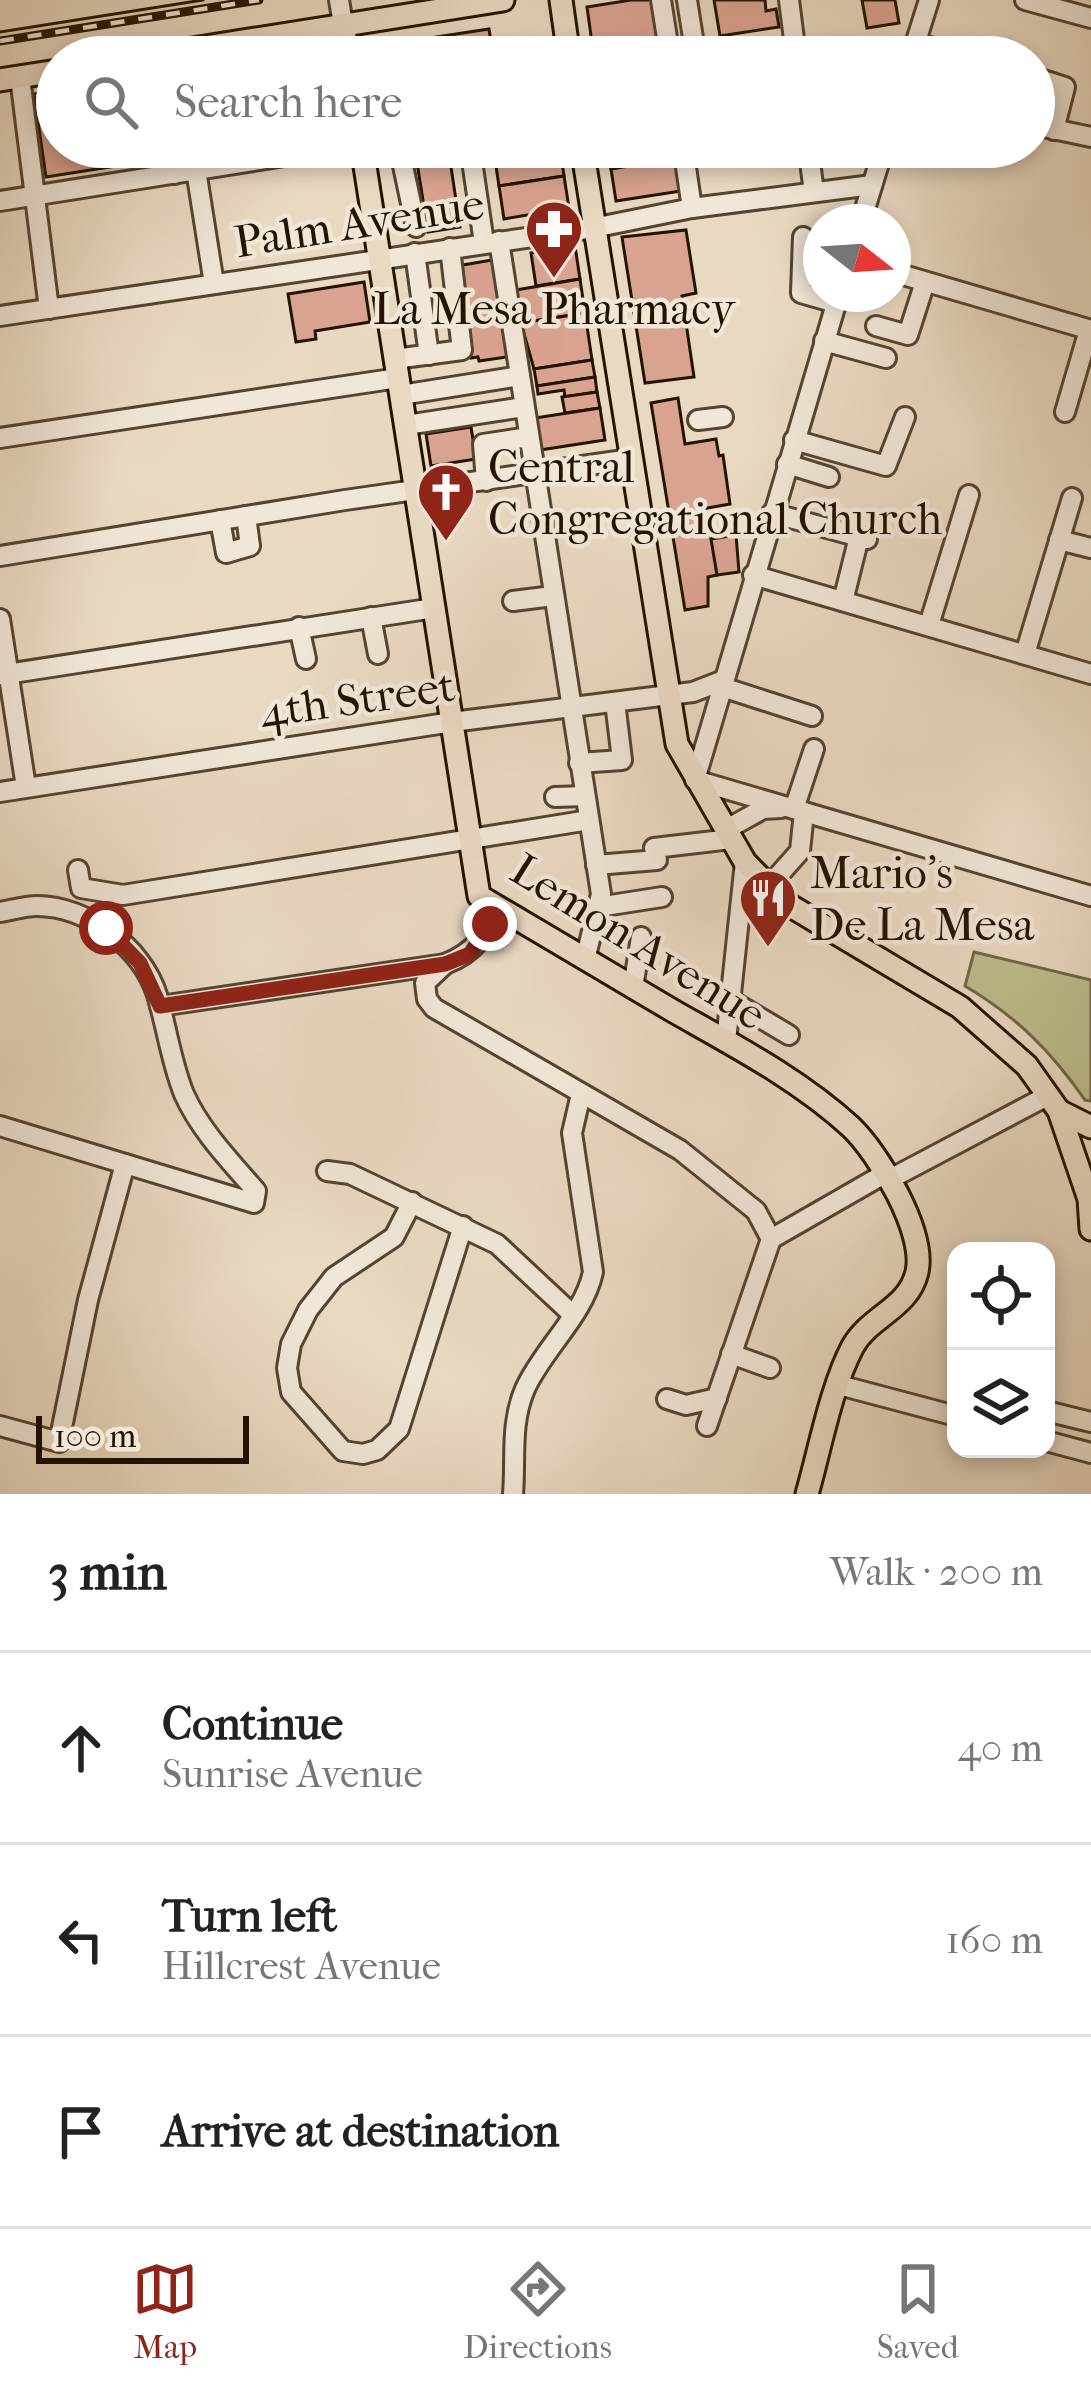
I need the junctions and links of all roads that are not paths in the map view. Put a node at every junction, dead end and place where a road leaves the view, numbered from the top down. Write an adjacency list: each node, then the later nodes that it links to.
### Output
1 (339, 0): 10 (street)
2 (503, 0): 10 (main road)
3 (561, 0): 13 (main road)
4 (661, 0): 14 (street)
5 (687, 0): 15 (street)
6 (788, 0): 16 (street)
7 (929, 0): 17 (street)
8 (1024, 0): 9 (street)
9 (1091, 18)
10 (343, 24): 11 (main road); 12 (main road)
11 (271, 36)
12 (345, 36)
13 (566, 36)
14 (667, 36)
15 (692, 36)
16 (793, 36)
17 (934, 36)
18 (10, 78): 36 (street)
19 (1055, 84): 20 (street)
20 (1055, 107)
21 (1055, 130): 22 (street)
22 (1091, 137)
23 (173, 168): 33 (street)
24 (209, 168): 32 (street)
25 (365, 168): 46 (main road, Lemon Avenue)
26 (403, 168): 40 (street)
27 (475, 168): 43 (street)
28 (585, 168): 41 (main road)
29 (686, 168): 39 (street)
30 (811, 168): 35 (street)
31 (877, 168): 34 (street)
32 (196, 170): 33 (street); 49 (street)
33 (174, 174): 36 (street)
34 (872, 185): 35 (street, Palm Avenue); 38 (street)
35 (814, 192): 39 (street, Palm Avenue)
36 (35, 196): 37 (street); 51 (street)
37 (0, 201)
38 (866, 204)
39 (692, 208): 41 (street, Palm Avenue)
40 (416, 227)
41 (593, 228): 43 (street, Palm Avenue); 70 (main road)
42 (803, 237): 50 (street)
43 (491, 242): 44 (street, Palm Avenue); 59 (street)
44 (449, 248): 45 (street, Palm Avenue); 57 (street)
45 (415, 253): 46 (street, Palm Avenue); 57 (street)
46 (380, 258): 49 (street, Palm Avenue); 60 (main road, Lemon Avenue)
47 (911, 278): 48 (street)
48 (925, 282): 54 (street); 55 (street)
49 (214, 284): 51 (street, Palm Avenue)
50 (803, 293)
51 (49, 309): 53 (street, Palm Avenue)
52 (833, 312): 56 (street)
53 (0, 316)
54 (876, 326)
55 (1090, 330): 62 (street)
56 (824, 341): 58 (street); 69 (street)
57 (429, 355): 60 (street)
58 (886, 358)
59 (520, 376): 60 (street); 61 (street)
60 (398, 377): 66 (main road, Lemon Avenue); 68 (street)
61 (524, 407): 66 (street); 67 (street)
62 (1065, 412)
63 (723, 417): 65 (street)
64 (904, 417): 69 (street)
65 (698, 420)
66 (406, 425): 75 (main road, Lemon Avenue)
67 (529, 437): 72 (street); 74 (street)
68 (0, 438)
69 (794, 440): 71 (street)
70 (631, 459): 72 (street); 99 (main road)
71 (787, 464): 73 (street); 78 (street)
72 (535, 473): 74 (street); 85 (street)
73 (829, 476)
74 (486, 481): 75 (street)
75 (416, 491): 79 (street); 88 (main road, Lemon Avenue)
76 (969, 495): 91 (street)
77 (1072, 498): 81 (street)
78 (772, 513): 84 (street); 87 (street)
79 (246, 516): 80 (street); 80 (street)
80 (220, 520): 83 (street)
81 (1060, 540): 82 (street); 94 (street)
82 (1091, 548)
83 (0, 556)
84 (753, 575): 87 (street); 98 (street)
85 (554, 596): 86 (street); 101 (street)
86 (513, 601)
87 (843, 601): 91 (street)
88 (434, 608): 89 (street); 103 (main road, Lemon Avenue)
89 (371, 617): 92 (street); 93 (street)
90 (0, 619): 97 (street)
91 (929, 626): 94 (street)
92 (299, 627): 95 (street); 97 (street)
93 (378, 654)
94 (1025, 654): 96 (street)
95 (306, 659)
96 (1091, 674)
97 (4, 675): 107 (street)
98 (723, 683): 99 (street, 4th Street); 102 (street); 106 (street)
99 (666, 694): 100 (street, 4th Street); 106 (main road)
100 (615, 702): 101 (street, 4th Street); 105 (street)
101 (571, 709): 103 (street, 4th Street); 105 (street)
102 (812, 716)
103 (452, 722): 107 (street, 4th Street); 114 (main road, Lemon Avenue)
104 (814, 749): 111 (street)
105 (580, 763): 109 (street)
106 (695, 780): 111 (street); 113 (main road)
107 (26, 787): 108 (street, 4th Street)
108 (0, 792)
109 (585, 796): 110 (street); 112 (street)
110 (555, 797)
111 (795, 810): 113 (street); 118 (street); 119 (street)
112 (589, 820): 114 (street); 116 (street)
113 (728, 834): 115 (main road); 116 (street)
114 (471, 840): 117 (street); 121 (main road, Lemon Avenue)
115 (745, 862): 118 (main road); 128 (street)
116 (596, 866): 122 (street)
117 (78, 870)
118 (769, 886): 133 (main road)
119 (1091, 896)
120 (662, 897): 122 (street)
121 (496, 906): 125 (main road, Lemon Avenue); 126 (street)
122 (598, 907): 125 (street)
123 (0, 912): 129 (street)
124 (641, 937): 127 (street)
125 (585, 960): 127 (main road, Lemon Avenue)
126 (445, 964): 129 (street); 132 (street)
127 (634, 988): 131 (main road, Lemon Avenue)
128 (730, 1000): 130 (street); 131 (street)
129 (160, 1006): 136 (street)
130 (789, 1035)
131 (726, 1041): 138 (main road, Lemon Avenue)
132 (581, 1094): 142 (street); 143 (street)
133 (1054, 1103): 135 (main road); 138 (street); 141 (main road)
134 (0, 1126): 136 (street)
135 (1091, 1127)
136 (125, 1164): 152 (street)
137 (327, 1171): 139 (street)
138 (888, 1176): 142 (street); 146 (main road, Lemon Avenue)
139 (412, 1202): 140 (street); 140 (street)
140 (464, 1226): 143 (street)
141 (1091, 1229)
142 (771, 1239): 144 (street)
143 (572, 1314): 156 (street)
144 (731, 1354): 145 (street); 147 (street)
145 (770, 1368)
146 (839, 1385): 150 (street); 157 (main road, Lemon Avenue)
147 (717, 1398): 148 (street); 153 (street)
148 (667, 1400)
149 (1055, 1413): 151 (street)
150 (947, 1414)
151 (1091, 1422)
152 (0, 1426)
153 (707, 1426)
154 (1055, 1443): 155 (street)
155 (1091, 1453)
156 (513, 1494)
157 (807, 1494)

